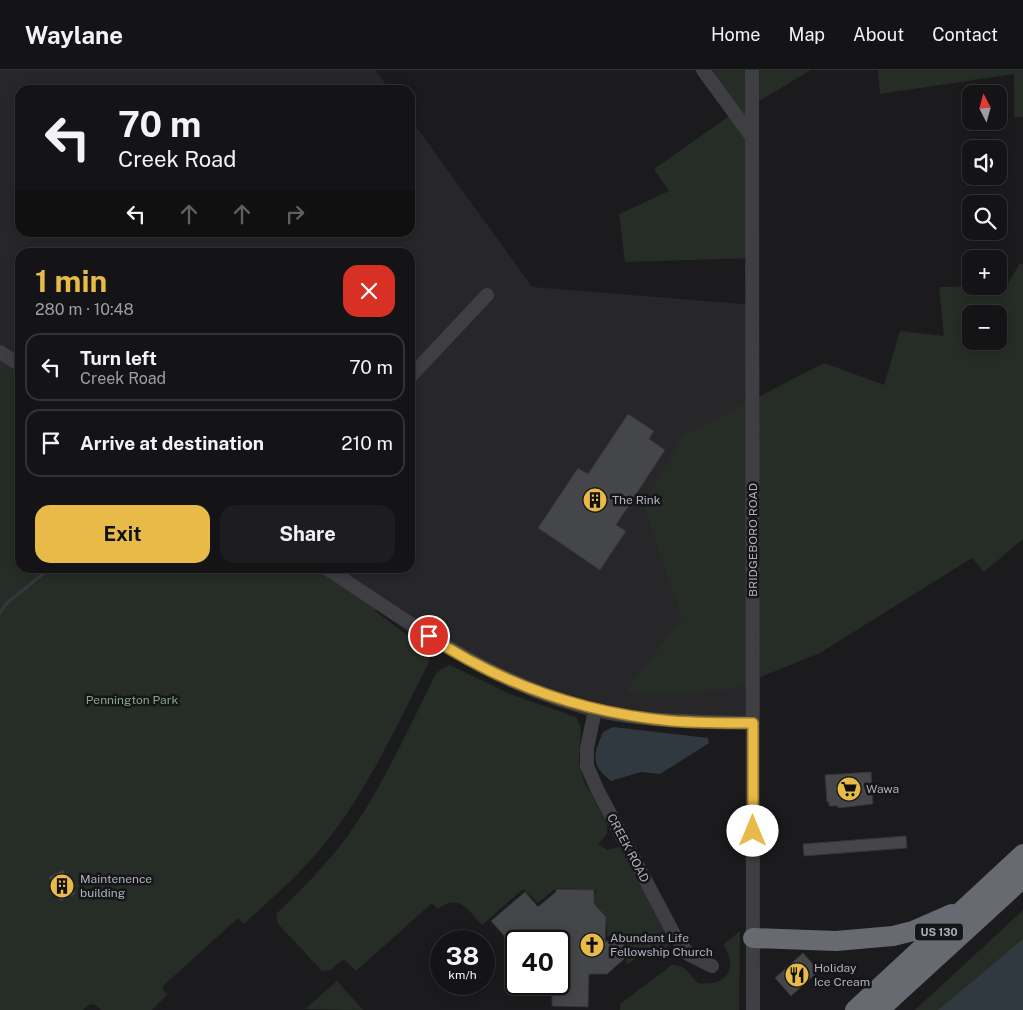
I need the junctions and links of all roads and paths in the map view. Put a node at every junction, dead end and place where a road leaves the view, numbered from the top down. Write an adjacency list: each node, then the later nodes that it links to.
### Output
1 (703, 70): 3 (street)
2 (752, 70): 3 (street, BRIDGEBORO ROAD)
3 (752, 137): 10 (street, BRIDGEBORO ROAD)
4 (487, 295): 7 (street)
5 (0, 352): 6 (street)
6 (15, 362)
7 (415, 372)
8 (334, 573): 9 (street)
9 (595, 710): 10 (street); 15 (street, CREEK ROAD)
10 (753, 723): 14 (street, BRIDGEBORO ROAD)
11 (1023, 854): 13 (highway, US 130)
12 (1023, 878): 18 (highway, US 130)
13 (963, 909): 14 (highway); 17 (highway, US 130)
14 (753, 938): 16 (street, BRIDGEBORO ROAD)
15 (712, 966)
16 (753, 1010)
17 (855, 1010)
18 (880, 1010)

